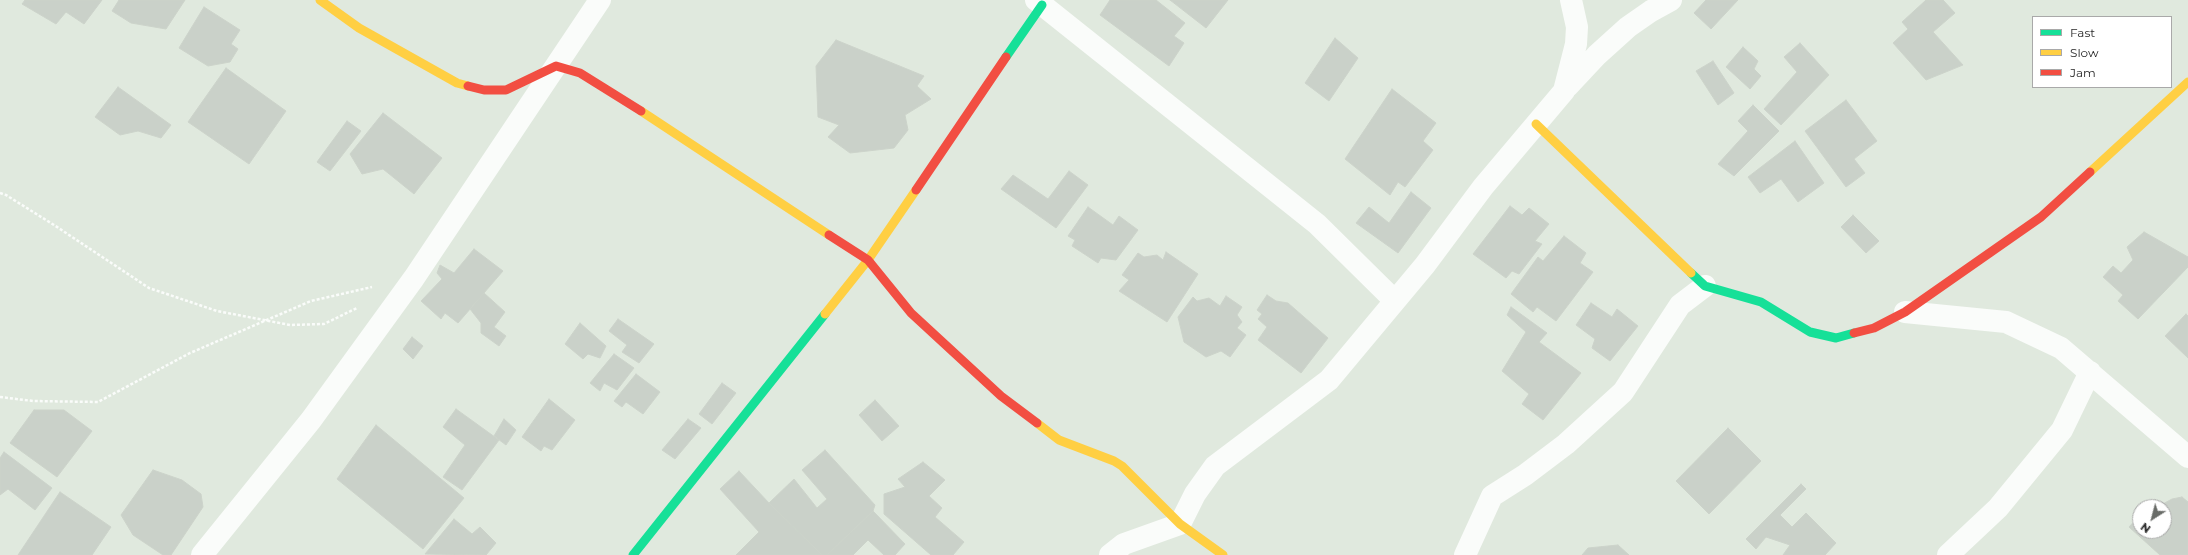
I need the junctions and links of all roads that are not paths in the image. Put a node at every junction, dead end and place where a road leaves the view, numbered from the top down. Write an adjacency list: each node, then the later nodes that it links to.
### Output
1 (320, 0): 6 (street)
2 (600, 0): 6 (street)
3 (1571, 0): 8 (street)
4 (1671, 0): 8 (street)
5 (1039, 2): 10 (street); 12 (street)
6 (556, 66): 10 (street); 17 (street)
7 (2188, 82): 13 (street)
8 (1564, 91): 9 (street)
9 (1536, 124): 11 (street); 12 (street)
10 (868, 260): 16 (street); 18 (street)
11 (1705, 286): 13 (street); 21 (street)
12 (1394, 300): 16 (street)
13 (1905, 312): 14 (street)
14 (2090, 372): 15 (street); 22 (street)
15 (2188, 457)
16 (1180, 524): 19 (street); 20 (street)
17 (202, 555)
18 (633, 555)
19 (1110, 555)
20 (1223, 555)
21 (1465, 555)
22 (1948, 555)

